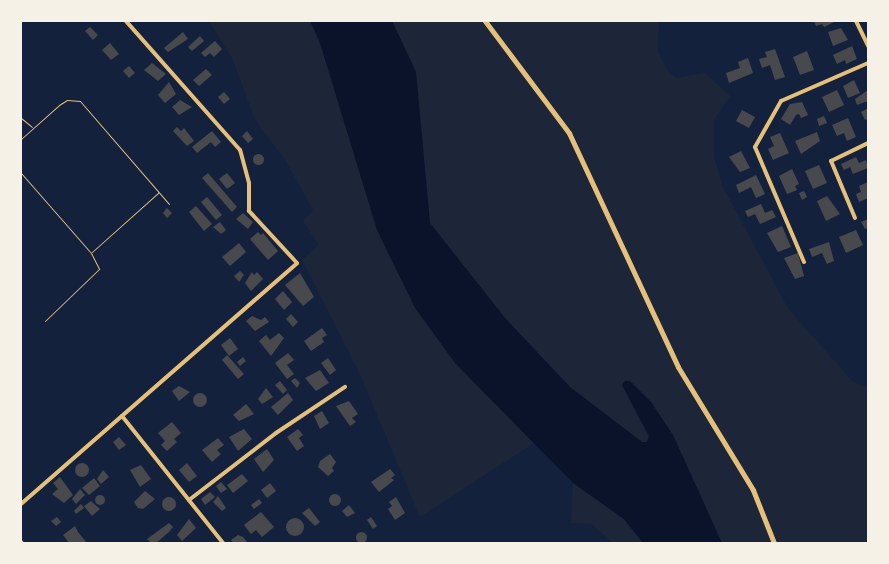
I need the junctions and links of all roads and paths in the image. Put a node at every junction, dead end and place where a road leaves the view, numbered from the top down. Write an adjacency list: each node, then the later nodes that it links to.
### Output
1 (126, 21): 18 (street)
2 (485, 21): 22 (main road)
3 (856, 21): 4 (street)
4 (868, 46)
5 (868, 63): 15 (street)
6 (21, 118): 7 (path)
7 (32, 128): 8 (path); 11 (path)
8 (21, 139)
9 (868, 144): 13 (street)
10 (21, 172): 14 (path)
11 (159, 192): 12 (path); 14 (path)
12 (169, 204)
13 (855, 218)
14 (91, 253): 16 (path)
15 (804, 262)
16 (45, 321)
17 (345, 387): 19 (street)
18 (122, 416): 19 (street); 20 (street)
19 (189, 500): 21 (street)
20 (21, 504)
21 (223, 543)
22 (774, 543)

